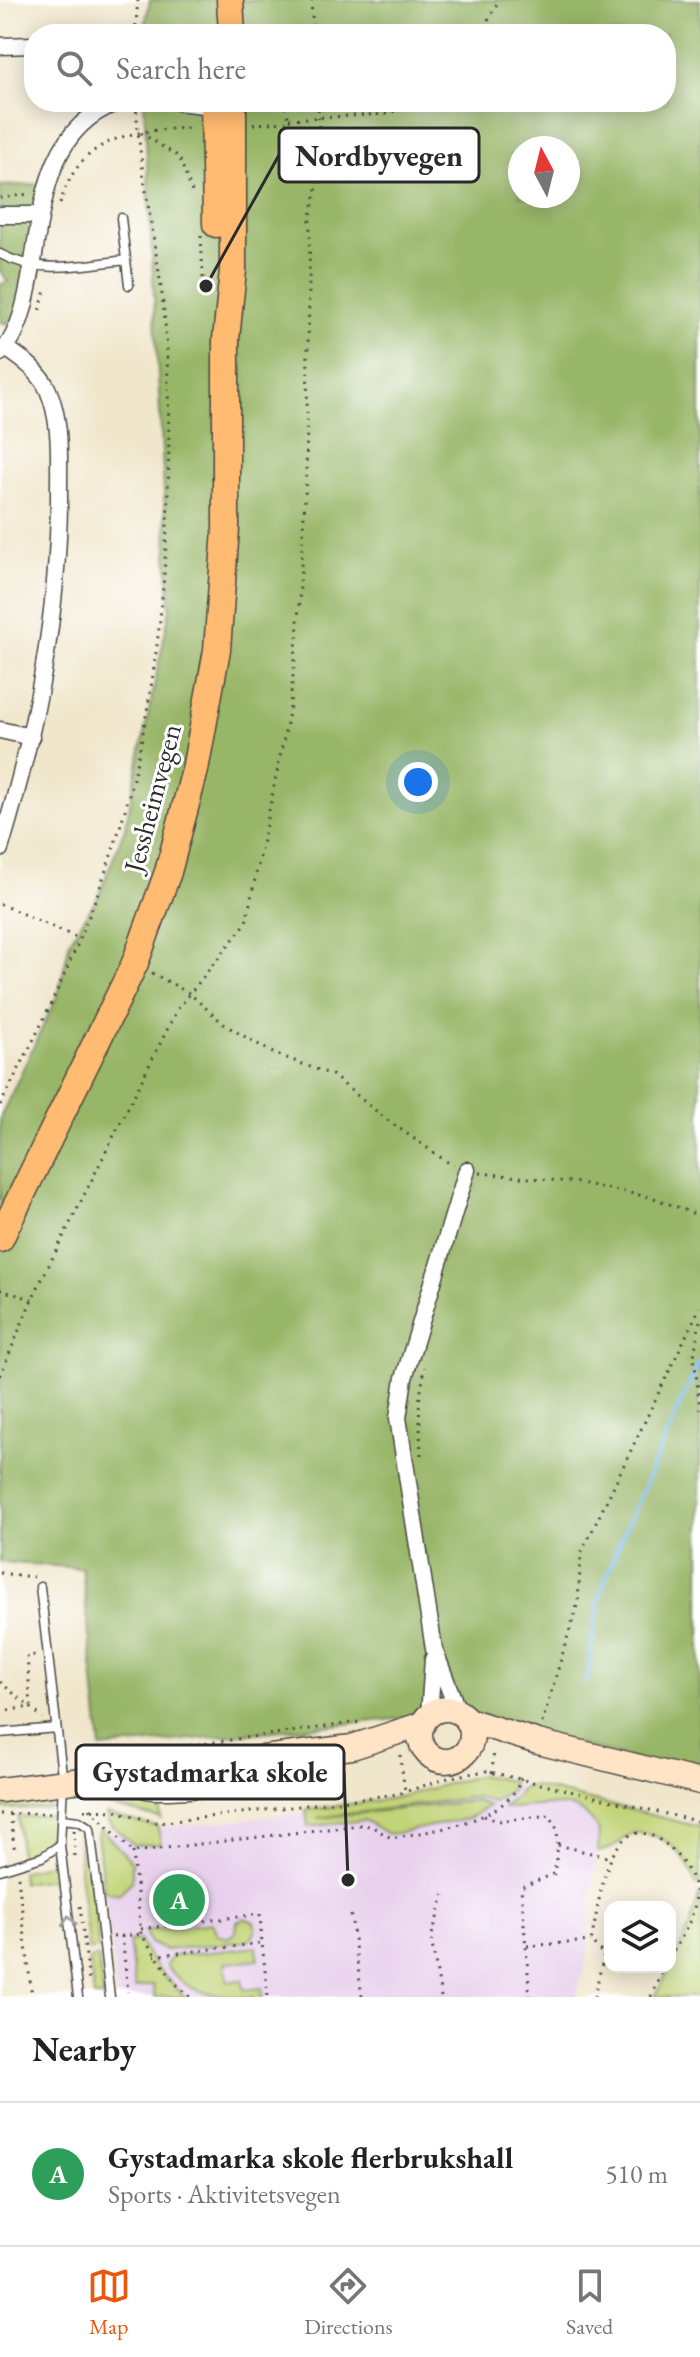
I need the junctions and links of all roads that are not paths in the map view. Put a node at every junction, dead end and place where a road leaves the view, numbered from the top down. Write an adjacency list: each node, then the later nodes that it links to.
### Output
1 (215, 0): 3 (main road)
2 (230, 0): 4 (main road)
3 (214, 24)
4 (231, 24)
5 (24, 45): 6 (street)
6 (0, 46)
7 (99, 112): 10 (street)
8 (221, 112): 21 (main road, Jessheimvegen)
9 (0, 215): 10 (street)
10 (40, 215): 14 (street)
11 (121, 218): 13 (lane)
12 (0, 254): 14 (lane)
13 (126, 260): 14 (lane); 15 (lane)
14 (40, 267): 16 (street)
15 (129, 285)
16 (3, 350): 18 (street)
17 (0, 730): 18 (street)
18 (31, 737): 19 (street)
19 (0, 849)
20 (467, 1170): 23 (street)
21 (0, 1239)
22 (40, 1587): 26 (lane)
23 (434, 1649): 24 (street); 25 (street)
24 (462, 1716): 25 (street); 28 (street); 30 (street)
25 (426, 1720): 29 (street); 31 (street)
26 (56, 1728): 27 (lane); 33 (lane)
27 (0, 1733)
28 (540, 1733): 30 (street); 32 (street)
29 (342, 1749): 31 (street); 33 (street)
30 (467, 1751): 31 (street)
31 (427, 1753)
32 (700, 1782)
33 (63, 1783): 34 (street); 35 (lane)
34 (0, 1790)
35 (62, 1819): 36 (lane); 39 (lane)
36 (60, 1845): 37 (lane); 38 (lane, one-way to 36)
37 (0, 1870)
38 (78, 1997)
39 (110, 1997)

